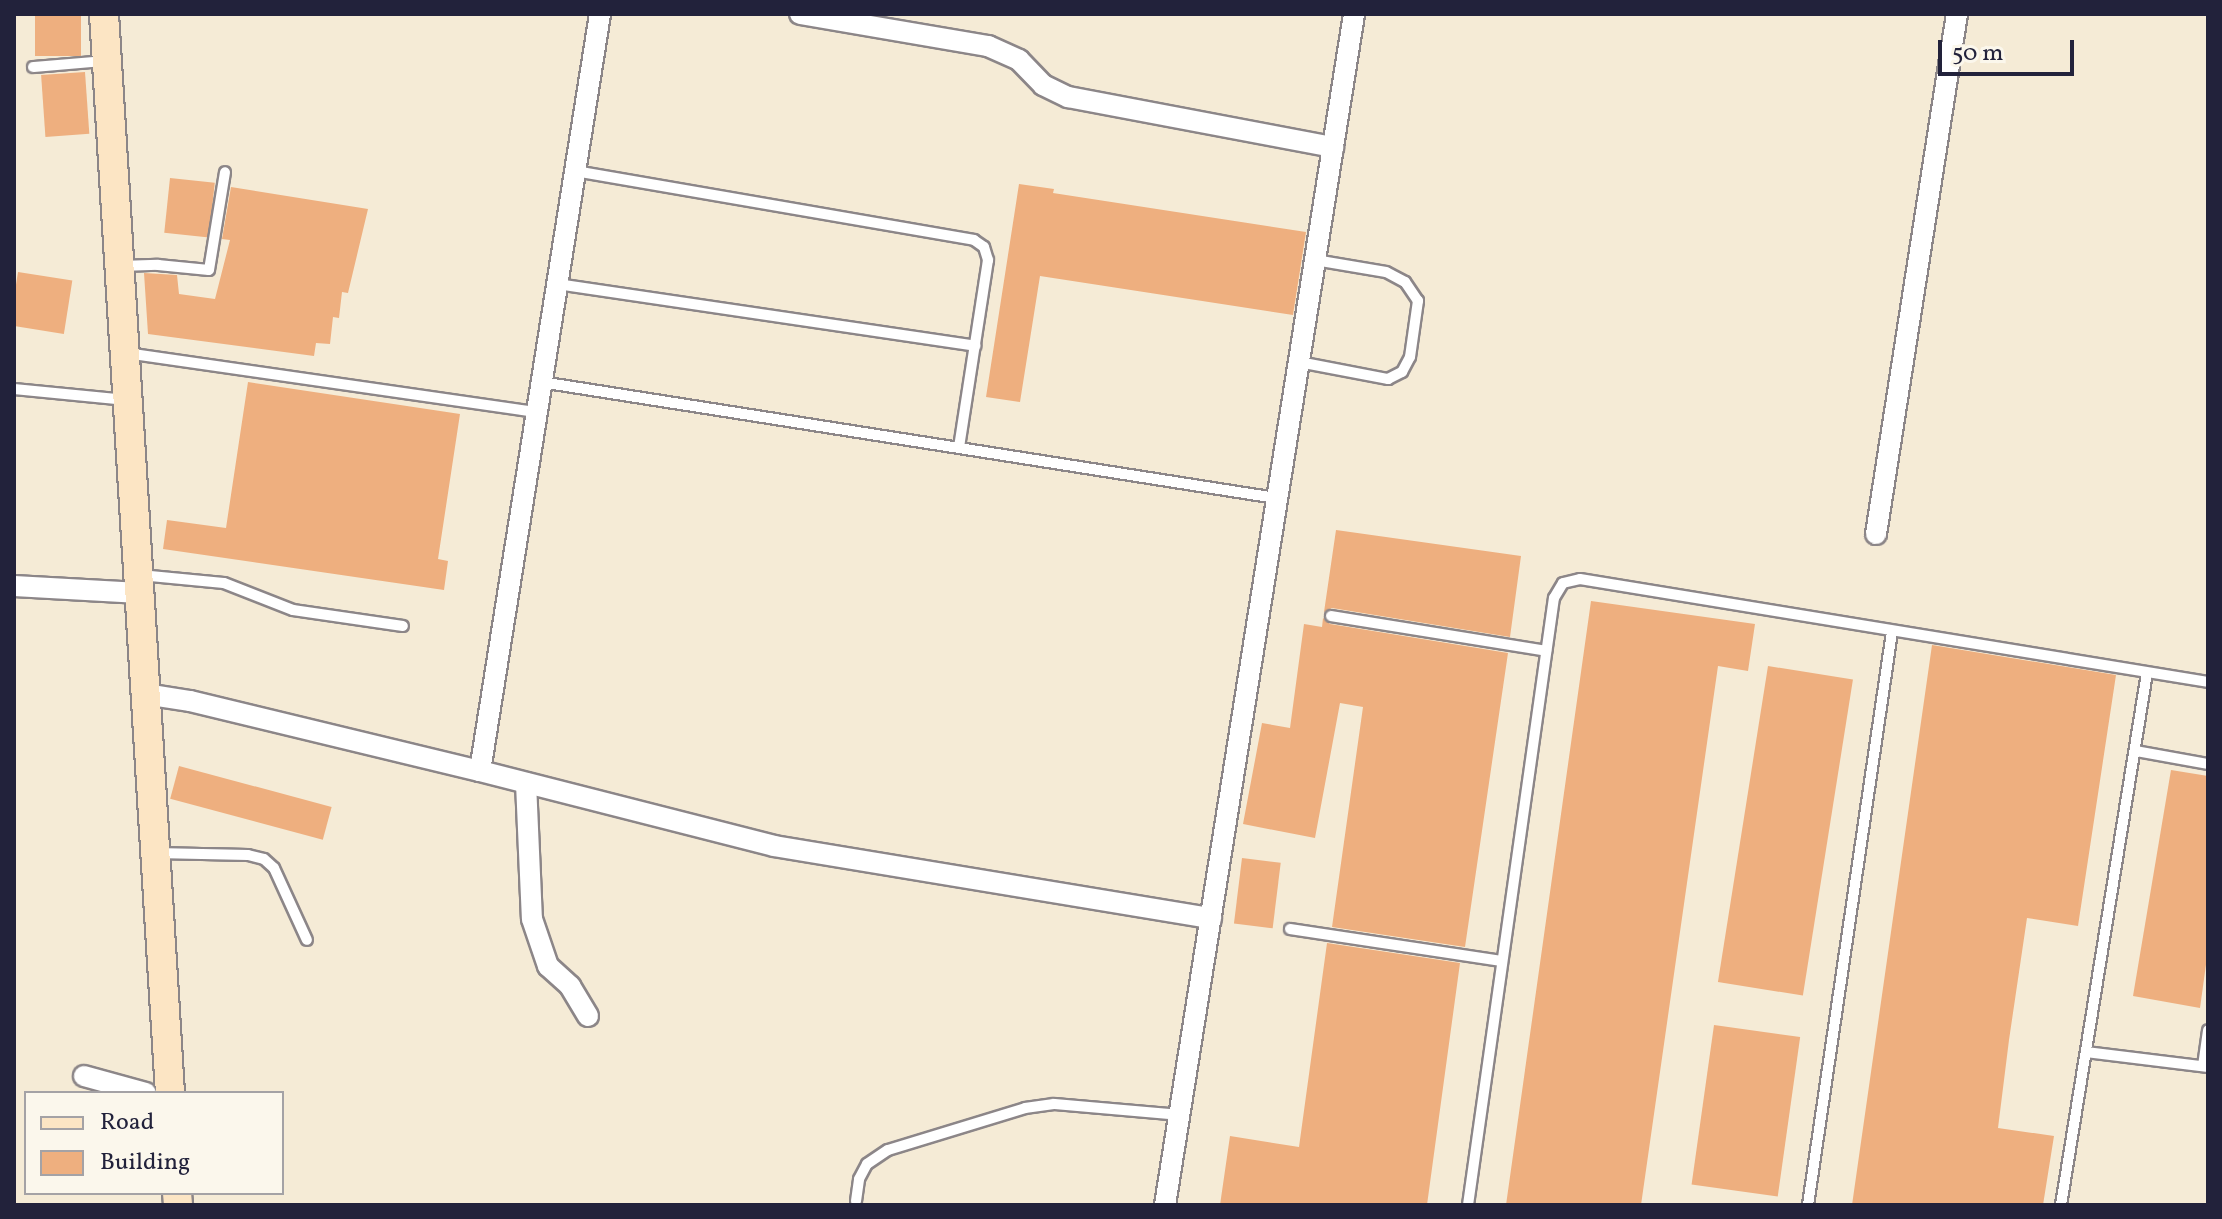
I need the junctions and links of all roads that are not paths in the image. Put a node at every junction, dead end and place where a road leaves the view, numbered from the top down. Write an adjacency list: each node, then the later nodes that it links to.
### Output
1 (104, 14): 6 (street)
2 (600, 14): 9 (street)
3 (800, 14): 8 (street)
4 (1354, 14): 8 (street)
5 (1957, 14): 23 (street)
6 (106, 61): 7 (lane); 12 (street)
7 (33, 67)
8 (1333, 147): 11 (street)
9 (575, 171): 13 (street); 14 (lane)
10 (225, 172): 12 (lane)
11 (1315, 260): 16 (street); 16 (lane)
12 (118, 266): 15 (street)
13 (557, 284): 14 (lane); 17 (street)
14 (975, 346): 21 (lane)
15 (124, 353): 19 (street); 20 (lane)
16 (1299, 362): 22 (street)
17 (541, 382): 20 (street); 21 (lane)
18 (14, 389): 19 (lane)
19 (128, 400): 24 (street)
20 (536, 412): 35 (street)
21 (959, 448): 22 (lane)
22 (1276, 498): 38 (street)
23 (1876, 534)
24 (139, 584): 25 (street); 27 (lane); 32 (street)
25 (14, 586)
26 (1331, 616): 29 (lane)
27 (403, 626)
28 (1892, 632): 29 (lane); 30 (lane); 53 (lane)
29 (1546, 651): 41 (lane)
30 (2147, 673): 31 (lane); 33 (lane)
31 (2208, 682)
32 (145, 694): 35 (street); 37 (street)
33 (2136, 751): 34 (lane); 44 (lane)
34 (2208, 764)
35 (480, 771): 36 (street)
36 (526, 783): 38 (street); 42 (street)
37 (154, 853): 40 (lane); 48 (street)
38 (1211, 918): 49 (street)
39 (1290, 929): 41 (lane)
40 (307, 940)
41 (1502, 961): 52 (lane)
42 (588, 1016)
43 (2208, 1030): 45 (lane)
44 (2086, 1052): 45 (lane); 54 (lane)
45 (2205, 1067)
46 (84, 1076): 47 (street)
47 (139, 1091)
48 (170, 1091)
49 (1179, 1115): 50 (lane); 51 (street)
50 (856, 1201)
51 (1165, 1205)
52 (1468, 1205)
53 (1808, 1205)
54 (2061, 1205)

